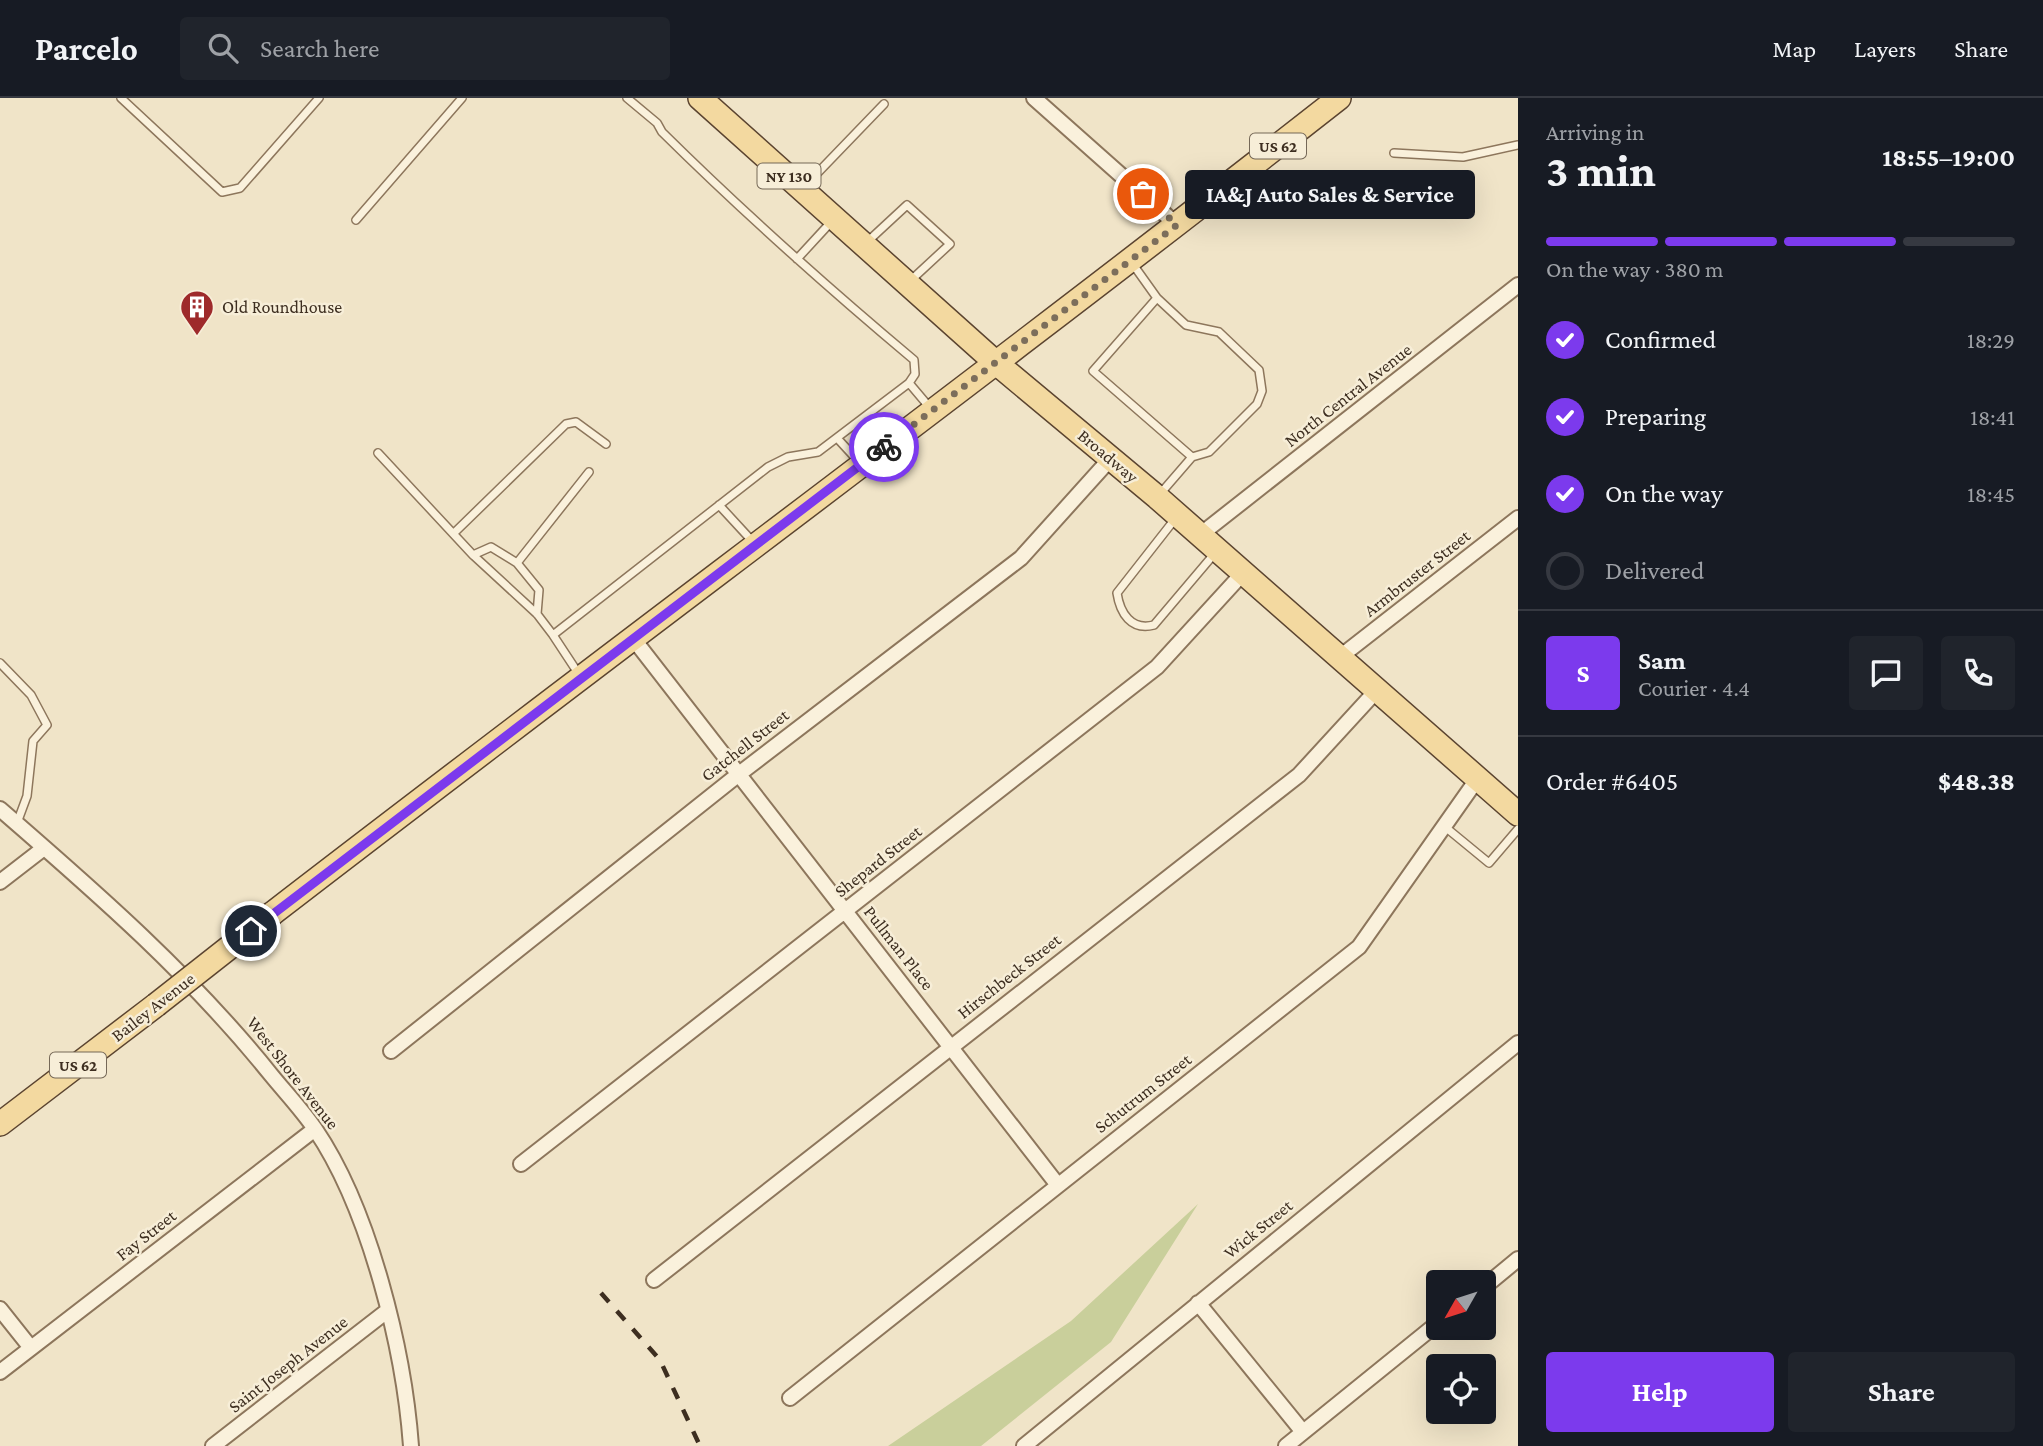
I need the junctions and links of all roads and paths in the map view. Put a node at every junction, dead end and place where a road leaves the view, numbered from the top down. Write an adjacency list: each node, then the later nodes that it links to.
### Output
1 (121, 98): 2 (lane)
2 (318, 98)
3 (462, 98): 13 (lane)
4 (627, 98): 16 (lane)
5 (700, 98): 11 (main road, Broadway / NY 130)
6 (1034, 98): 14 (street)
7 (1339, 98): 14 (main road, Bailey Avenue / US 62)
8 (884, 104): 11 (lane)
9 (1518, 145): 10 (lane)
10 (1394, 153)
11 (803, 188): 12 (main road, Broadway / NY 130)
12 (834, 219): 15 (main road, Broadway / NY 130); 16 (lane)
13 (356, 220)
14 (1177, 225): 17 (main road, Bailey Avenue / US 62)
15 (863, 246): 18 (main road, Broadway / NY 130); 18 (lane)
16 (797, 259): 22 (lane)
17 (1130, 260): 20 (lane); 21 (main road, Bailey Avenue / US 62)
18 (907, 284): 21 (main road, Broadway / NY 130)
19 (1518, 285): 36 (street, North Central Avenue)
20 (1157, 298): 27 (lane); 27 (lane)
21 (995, 362): 23 (main road, Bailey Avenue / US 62); 28 (main road, Broadway)
22 (909, 383): 23 (lane); 24 (lane)
23 (932, 411): 29 (main road, Bailey Avenue / US 62)
24 (837, 438): 29 (lane); 32 (lane)
25 (606, 444): 35 (lane)
26 (378, 453): 35 (lane)
27 (1192, 457): 31 (lane)
28 (1111, 458): 31 (main road, Broadway); 49 (street, Gatchell Street)
29 (861, 464): 37 (main road, Bailey Avenue / US 62)
30 (589, 472): 40 (lane)
31 (1157, 497): 33 (main road, Broadway)
32 (719, 505): 37 (lane); 43 (lane)
33 (1178, 516): 36 (main road, Broadway); 38 (lane)
34 (1518, 518): 45 (street, Armbruster Street)
35 (454, 534): 39 (lane)
36 (1200, 535): 38 (main road, Broadway)
37 (755, 544): 44 (main road, Bailey Avenue / US 62)
38 (1218, 550): 41 (main road, Broadway)
39 (473, 555): 40 (lane); 42 (lane)
40 (517, 563): 42 (lane)
41 (1243, 573): 45 (main road, Broadway); 58 (street, Shepard Street)
42 (537, 614): 43 (lane)
43 (553, 635): 47 (lane)
44 (632, 637): 47 (main road, Bailey Avenue / US 62); 49 (street, Pullman Place)
45 (1340, 657): 48 (main road, Broadway)
46 (0, 663): 53 (lane)
47 (580, 676): 62 (main road, Bailey Avenue / US 62, bridge)
48 (1377, 690): 50 (main road, Broadway); 60 (street, Hirschbeck Street)
49 (739, 774): 58 (street, Pullman Place); 61 (street, Gatchell Street)
50 (1478, 778): 52 (main road, Broadway); 54 (street, Schutrum Street)
51 (0, 809): 53 (street, West Shore Avenue)
52 (1518, 814)
53 (17, 824): 56 (street, West Shore Avenue)
54 (1444, 826): 55 (lane); 65 (street, Schutrum Street)
55 (1518, 828)
56 (44, 848): 57 (street); 63 (street, West Shore Avenue)
57 (0, 882)
58 (845, 911): 60 (street, Pullman Place); 64 (street, Shepard Street)
59 (1518, 1042): 69 (street, Wick Street)
60 (951, 1046): 65 (street, Pullman Place); 68 (street, Hirschbeck Street)
61 (391, 1051)
62 (0, 1125)
63 (315, 1129): 71 (street, West Shore Avenue); 73 (street, Fay Street)
64 (521, 1164)
65 (1057, 1184): 75 (street, Schutrum Street)
66 (1518, 1259): 67 (street)
67 (1496, 1277)
68 (654, 1280)
69 (1198, 1303): 76 (street); 79 (street, Wick Street)
70 (0, 1309): 73 (street)
71 (387, 1311): 77 (street, Saint Joseph Avenue); 78 (street, West Shore Avenue)
72 (1426, 1333): 76 (street)
73 (31, 1348): 74 (street, Fay Street)
74 (0, 1372)
75 (790, 1398)
76 (1303, 1433): 80 (street)
77 (213, 1446)
78 (411, 1446)
79 (1024, 1446)
80 (1286, 1446)

